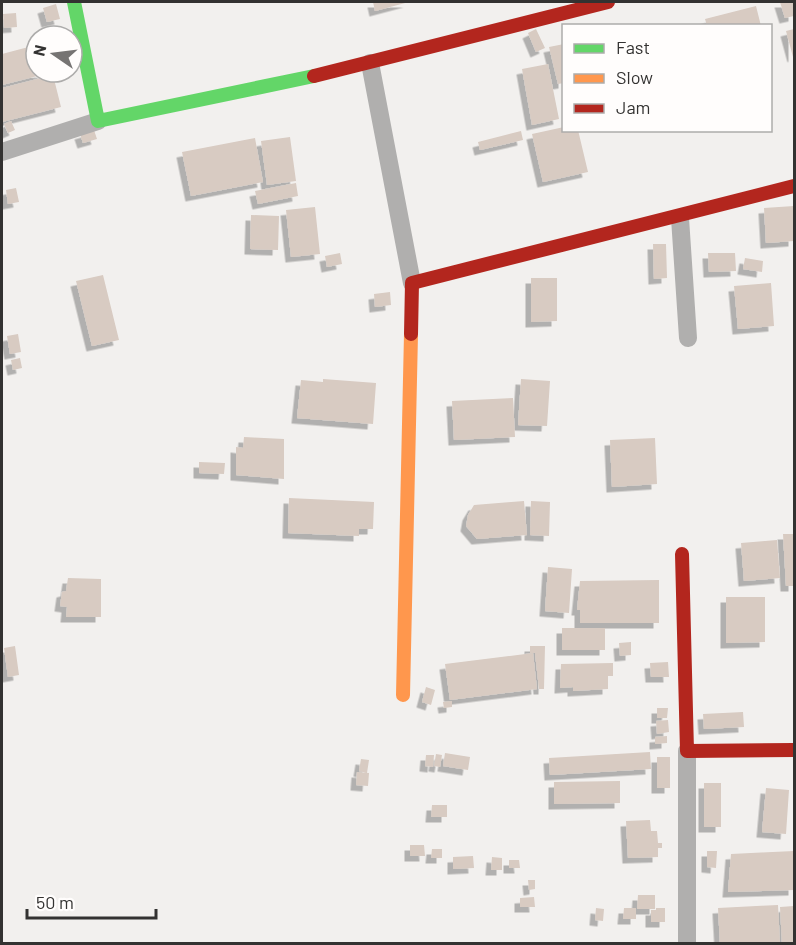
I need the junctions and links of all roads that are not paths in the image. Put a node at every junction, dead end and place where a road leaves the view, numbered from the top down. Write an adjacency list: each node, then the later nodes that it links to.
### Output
1 (74, 2): 4 (street)
2 (608, 2): 3 (street)
3 (370, 63): 4 (street); 8 (street)
4 (98, 121): 5 (street)
5 (2, 152)
6 (795, 186): 7 (street)
7 (680, 218): 8 (street); 9 (street)
8 (412, 283): 11 (street)
9 (688, 338)
10 (682, 554): 13 (street)
11 (403, 695)
12 (795, 750): 13 (street)
13 (687, 752): 14 (street)
14 (687, 944)

